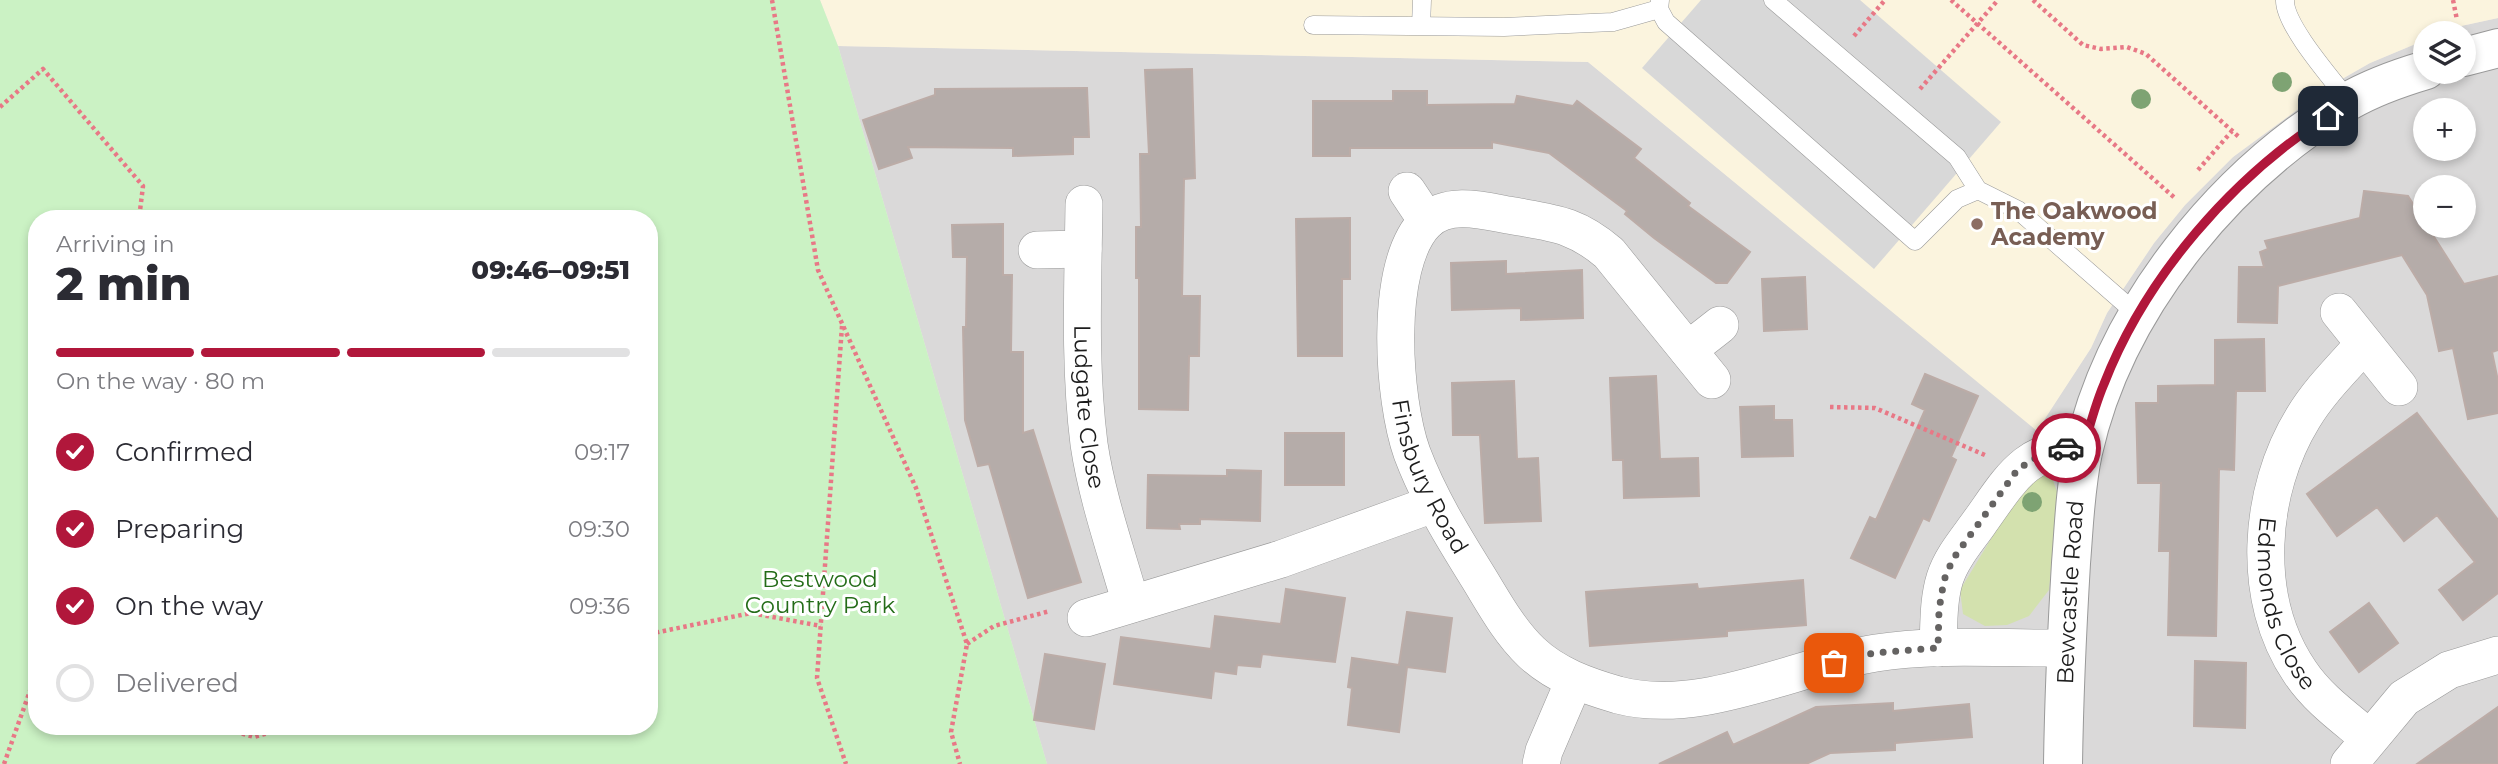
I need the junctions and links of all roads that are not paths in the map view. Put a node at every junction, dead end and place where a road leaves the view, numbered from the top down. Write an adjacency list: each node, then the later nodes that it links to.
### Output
1 (1422, 0): 6 (lane)
2 (1773, 0): 11 (lane)
3 (2285, 0): 10 (lane)
4 (1660, 5): 6 (lane); 11 (lane)
5 (1313, 25): 6 (lane)
6 (1421, 26)
7 (2498, 47): 8 (street)
8 (2476, 53)
9 (2413, 75): 10 (street, Bewcastle Road)
10 (2349, 101): 18 (street, Bewcastle Road)
11 (1978, 190): 18 (lane)
12 (1406, 191): 14 (street)
13 (1084, 204): 15 (street, Ludgate Close)
14 (1427, 222): 21 (street); 25 (street, Finsbury Road)
15 (1083, 249): 16 (street); 26 (street, Ludgate Close)
16 (1037, 250)
17 (2339, 312): 20 (street)
18 (2138, 315): 24 (street, Bewcastle Road)
19 (1720, 325): 21 (street)
20 (2364, 344): 23 (street); 32 (street, Edmonds Close)
21 (1688, 350): 22 (street)
22 (1712, 380)
23 (2399, 387)
24 (2083, 450): 28 (street); 29 (street, Bewcastle Road)
25 (1433, 504): 26 (street); 31 (street, Finsbury Road)
26 (1131, 604): 27 (street)
27 (1086, 618)
28 (1938, 648): 29 (street, Finsbury Road); 31 (street, Finsbury Road)
29 (2065, 648): 34 (street, Bewcastle Road)
30 (2498, 655): 32 (street)
31 (1574, 681): 33 (street)
32 (2359, 751)
33 (1541, 764)
34 (2063, 764)

